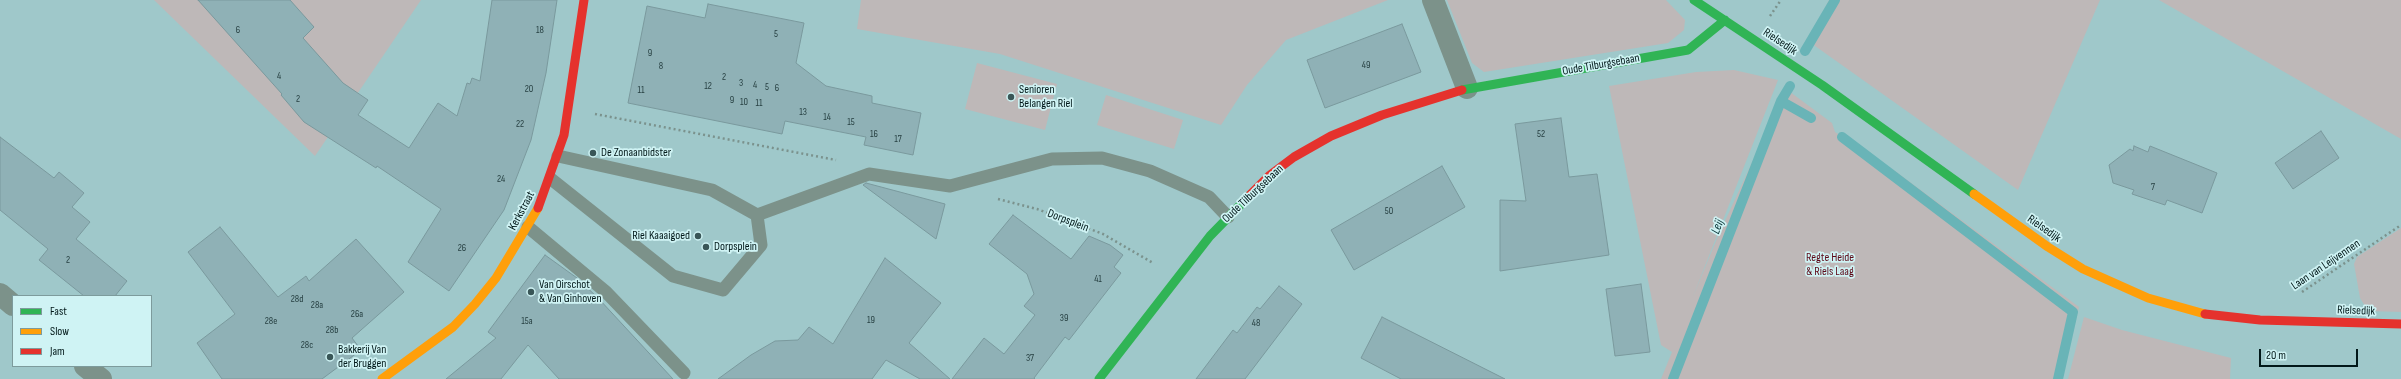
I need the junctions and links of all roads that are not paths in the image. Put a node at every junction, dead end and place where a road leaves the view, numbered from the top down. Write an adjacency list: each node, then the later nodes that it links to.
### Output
1 (584, 0): 6 (street, Kerkstraat)
2 (1433, 0): 5 (street)
3 (1694, 0): 4 (street, Rielsedijk)
4 (1725, 20): 5 (street, Oude Tilburgsebaan); 13 (street, Rielsedijk)
5 (1467, 88): 9 (street, Oude Tilburgsebaan)
6 (558, 156): 7 (street, Kerkstraat); 8 (lane)
7 (551, 179): 8 (lane); 10 (street, Kerkstraat)
8 (757, 215): 9 (lane)
9 (1228, 217): 18 (street, Oude Tilburgsebaan)
10 (528, 227): 15 (lane); 17 (street, Kerkstraat)
11 (0, 294): 12 (street)
12 (12, 304)
13 (2401, 324)
14 (86, 367): 16 (street)
15 (684, 373)
16 (101, 379)
17 (382, 379)
18 (1099, 379)

